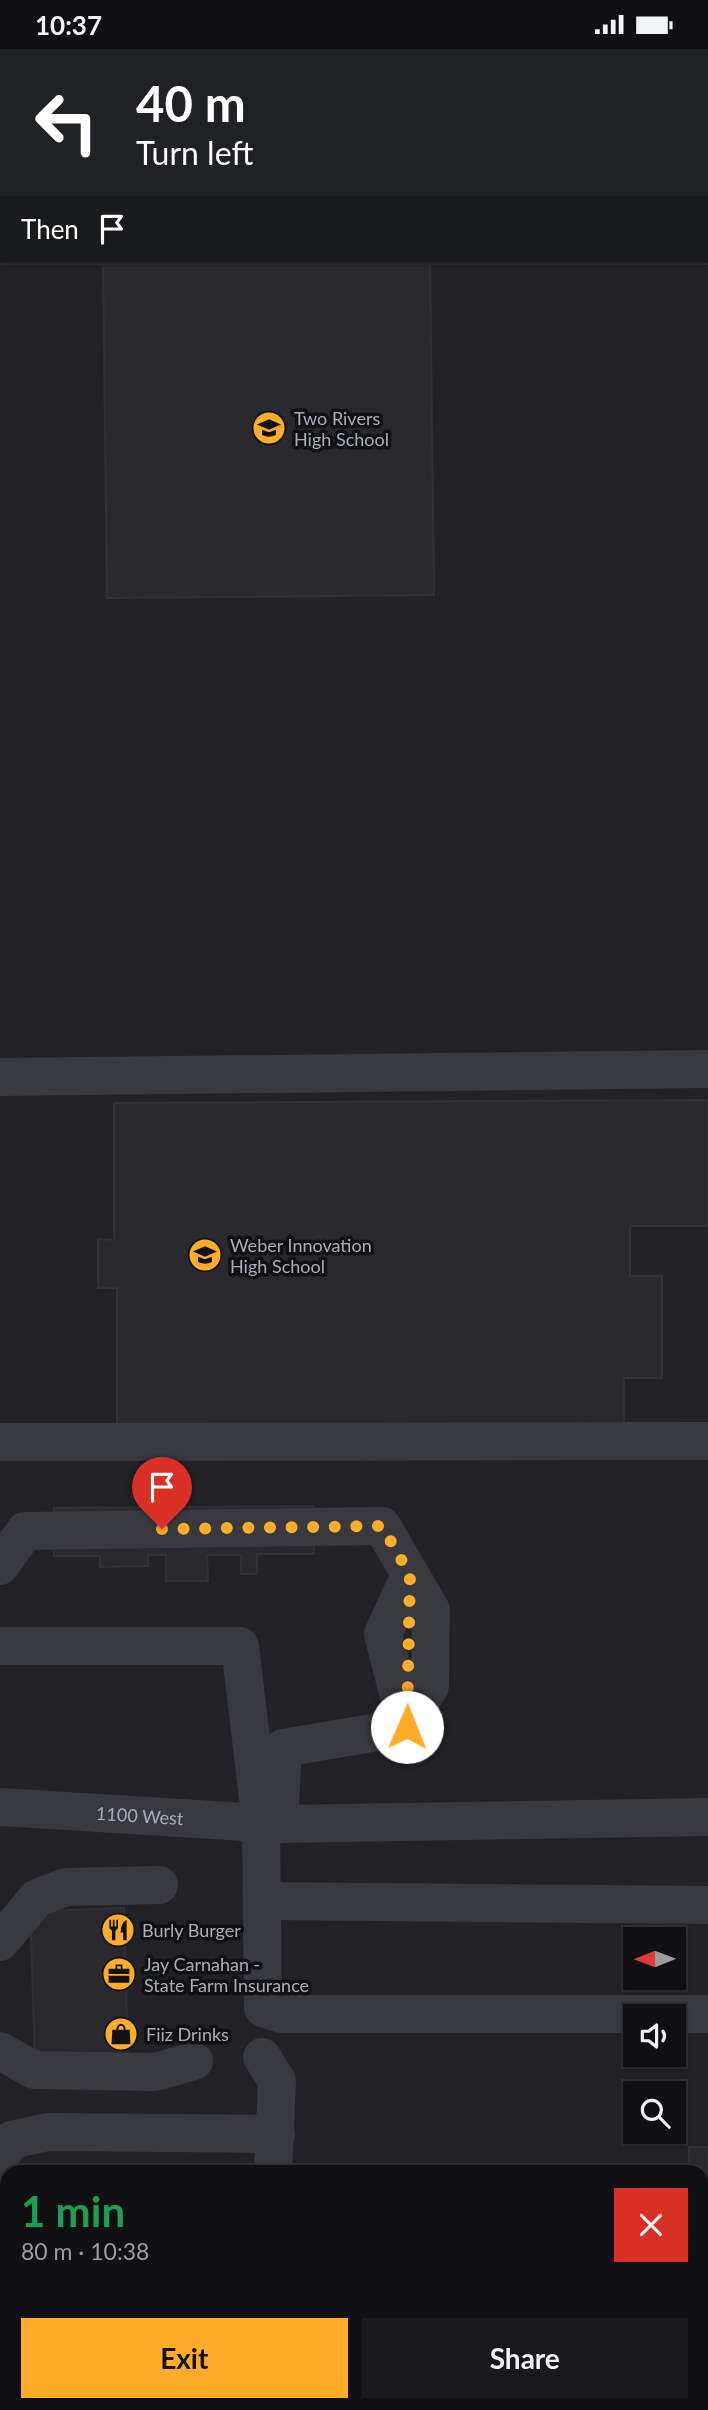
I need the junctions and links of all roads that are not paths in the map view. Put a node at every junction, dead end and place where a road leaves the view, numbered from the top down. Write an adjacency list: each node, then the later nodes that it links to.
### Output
1 (708, 1069): 2 (street)
2 (0, 1077)
3 (708, 1441): 4 (street)
4 (0, 1442)
5 (0, 1566): 9 (street)
6 (0, 1646): 9 (street)
7 (0, 1807): 9 (street, 1100 West)
8 (708, 1817): 9 (street, 1100 West)
9 (270, 1823): 11 (street)
10 (159, 1885): 13 (street)
11 (261, 1901): 12 (street); 14 (street)
12 (708, 1905)
13 (0, 1942)
14 (708, 2014)
15 (0, 2051): 17 (street)
16 (262, 2057): 18 (street)
17 (194, 2061)
18 (276, 2134): 19 (street); 20 (street)
19 (0, 2157)
20 (274, 2165)

